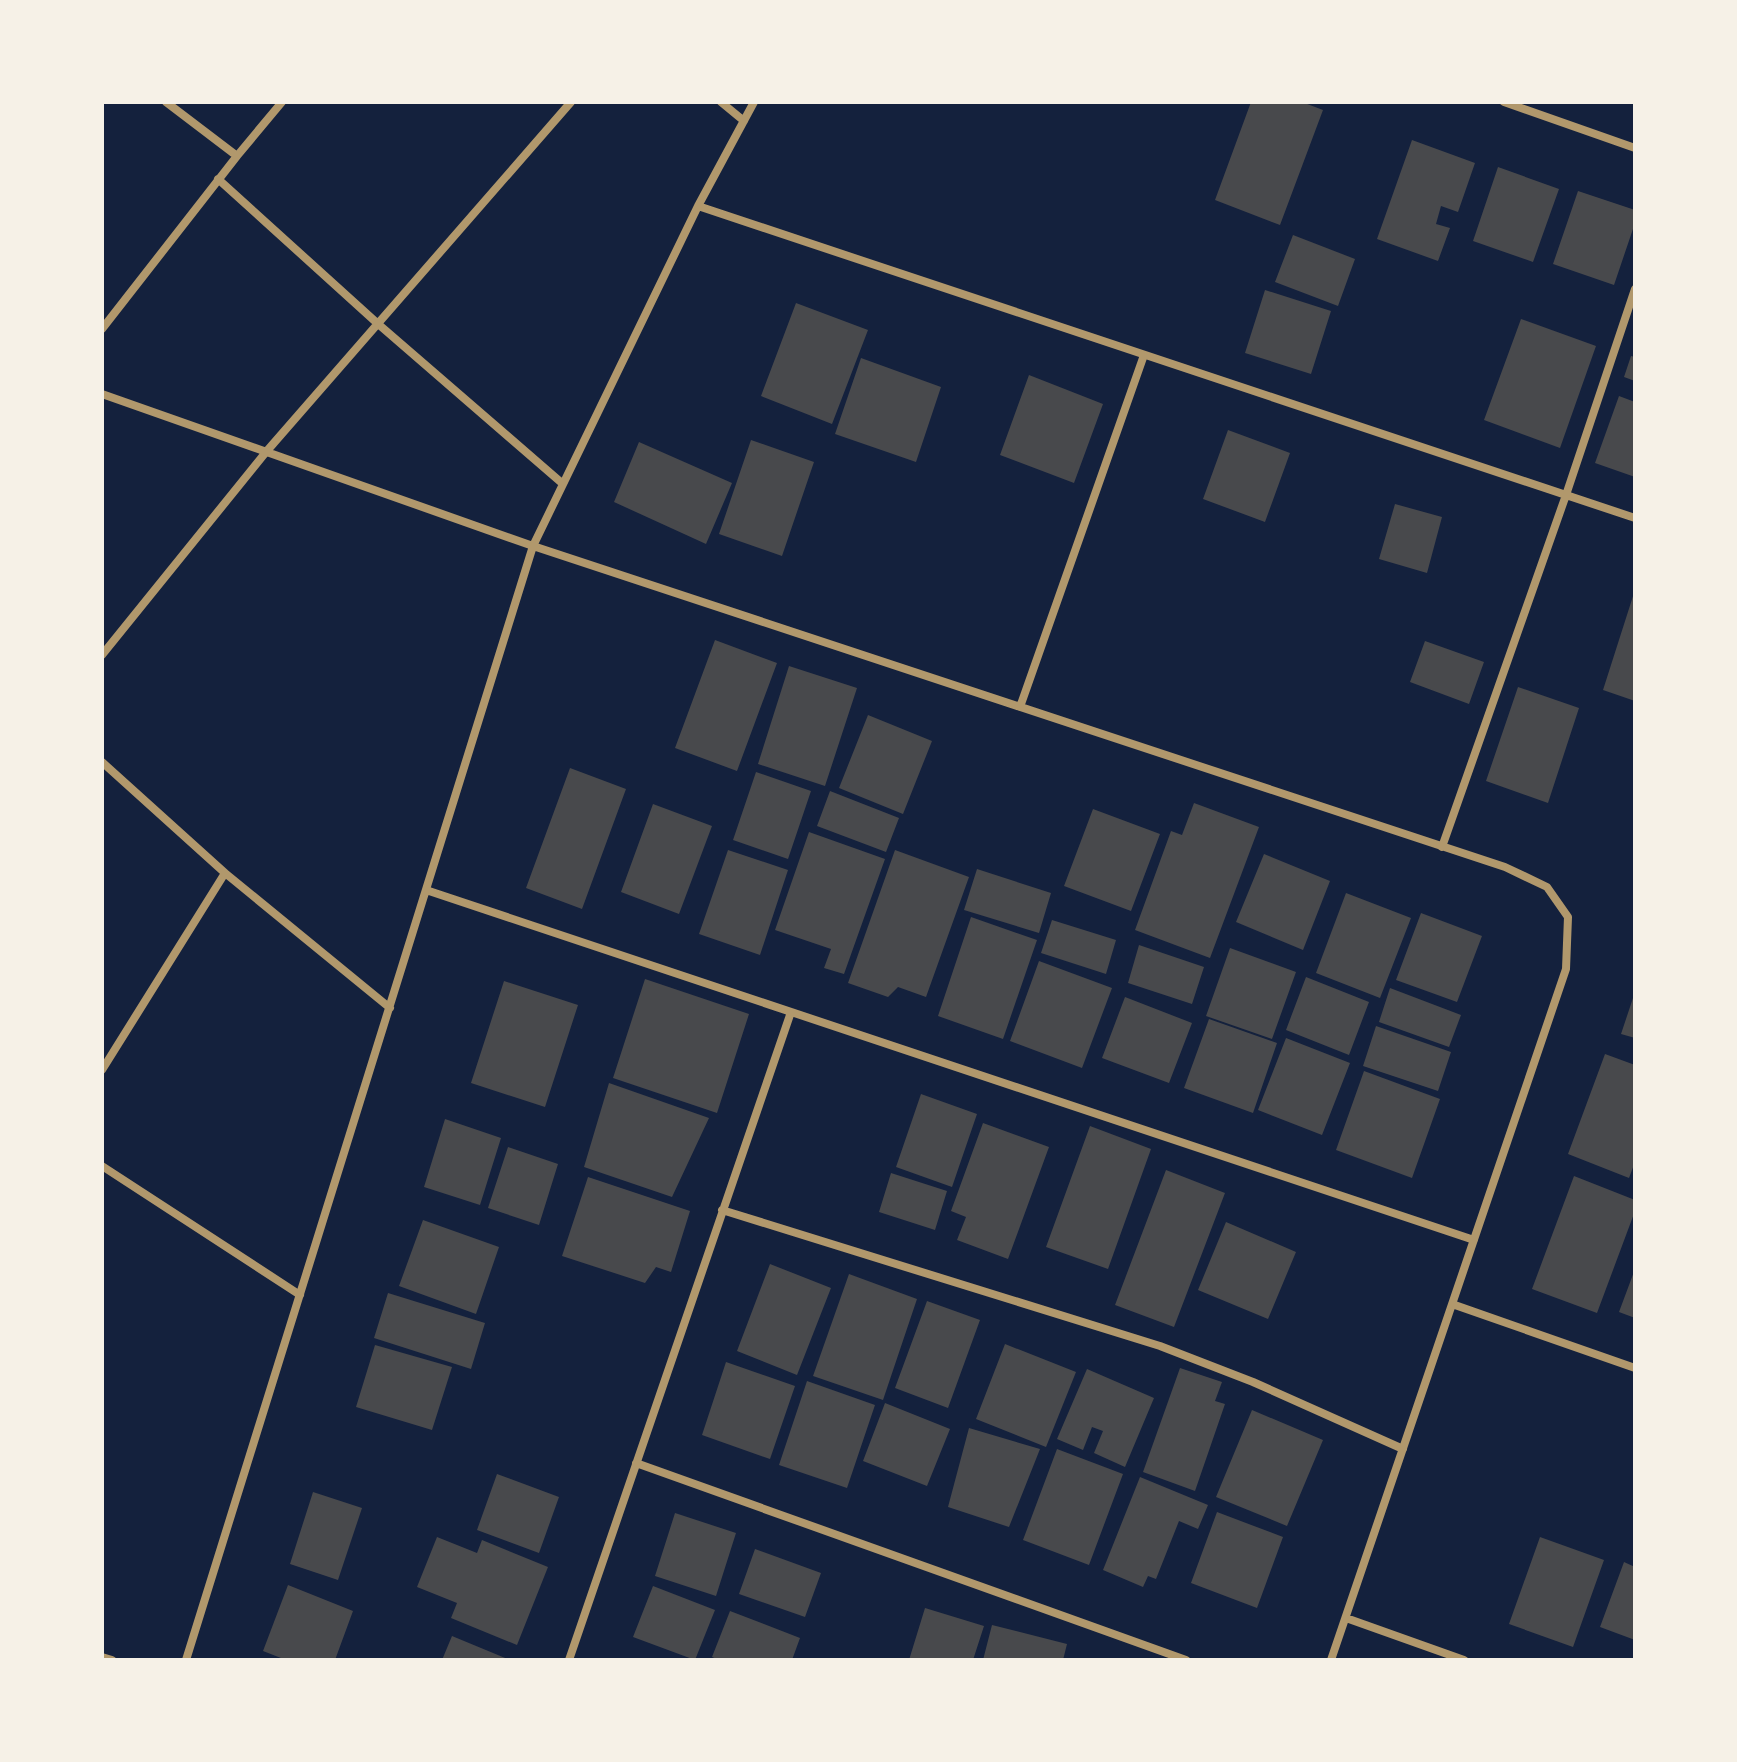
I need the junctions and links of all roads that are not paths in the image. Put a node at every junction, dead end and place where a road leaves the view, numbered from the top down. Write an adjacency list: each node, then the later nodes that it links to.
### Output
1 (166, 102): 9 (street)
2 (282, 102): 9 (street)
3 (571, 102): 13 (street)
4 (721, 102): 7 (street)
5 (754, 102): 7 (street)
6 (1504, 102): 8 (street)
7 (744, 121): 11 (street)
8 (1635, 148)
9 (237, 156): 10 (street)
10 (218, 179): 13 (street); 14 (street)
11 (698, 206): 15 (street); 18 (street)
12 (1635, 289): 19 (street)
13 (377, 323): 17 (street); 18 (street)
14 (102, 329)
15 (1144, 355): 19 (street); 23 (street)
16 (102, 394): 17 (street)
17 (266, 452): 21 (street); 22 (street)
18 (563, 484): 21 (street)
19 (1566, 495): 20 (street); 25 (street)
20 (1635, 518)
21 (533, 546): 23 (street); 27 (street)
22 (102, 655)
23 (1020, 707): 25 (street)
24 (102, 762): 26 (street)
25 (1442, 847): 33 (street)
26 (225, 873): 28 (street); 30 (street)
27 (426, 890): 28 (street); 29 (street)
28 (390, 1008): 34 (street)
29 (791, 1012): 32 (street); 33 (street)
30 (102, 1070)
31 (102, 1166): 34 (street)
32 (722, 1210): 37 (street); 38 (street)
33 (1474, 1240): 35 (street)
34 (300, 1295): 42 (street)
35 (1452, 1304): 36 (street); 37 (street)
36 (1635, 1368)
37 (1403, 1449): 39 (street)
38 (636, 1463): 43 (street); 44 (street)
39 (1346, 1618): 45 (street); 46 (street)
40 (102, 1657): 41 (street)
41 (112, 1660)
42 (186, 1660)
43 (569, 1660)
44 (1186, 1660)
45 (1331, 1660)
46 (1464, 1660)

